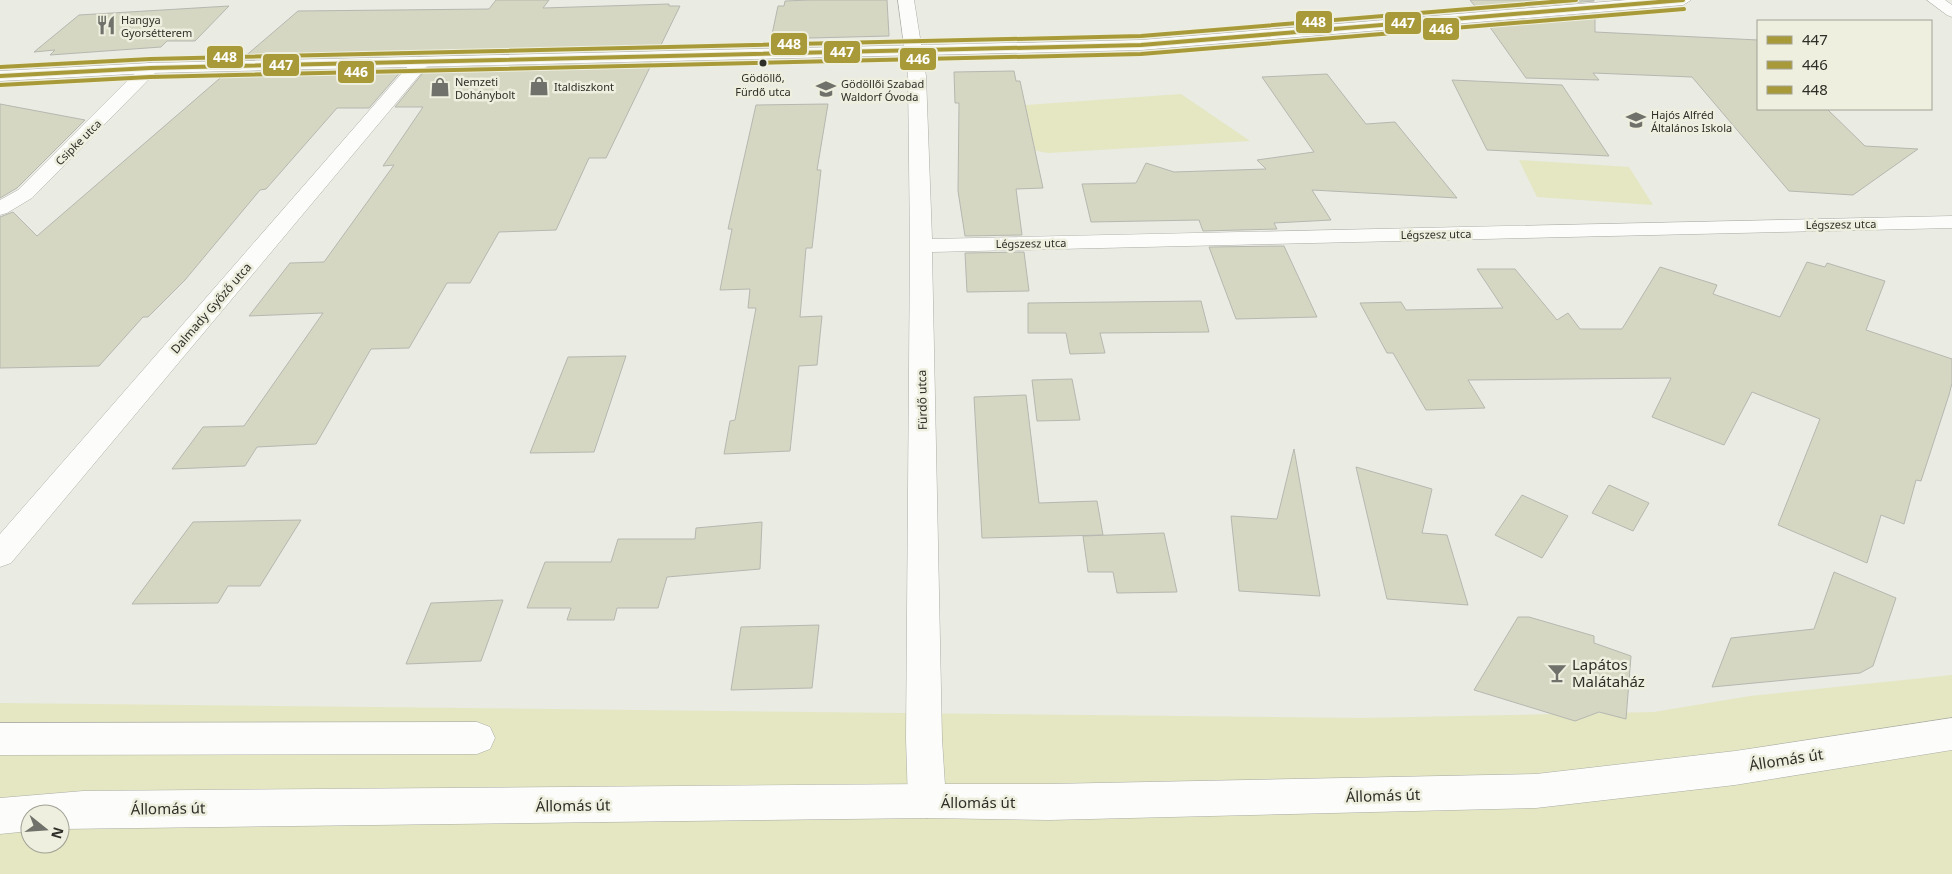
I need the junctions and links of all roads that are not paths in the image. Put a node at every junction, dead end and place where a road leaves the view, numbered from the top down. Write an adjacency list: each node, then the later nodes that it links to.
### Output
1 (906, 0): 5 (street, Fürdő utca)
2 (1684, 0): 5 (street)
3 (1935, 0): 4 (street)
4 (1952, 12)
5 (914, 52): 6 (street); 11 (street, Fürdő utca)
6 (421, 62): 7 (street); 12 (street, Dalmady Győző utca)
7 (150, 68): 8 (street); 9 (street, Csipke utca)
8 (0, 76)
9 (0, 209)
10 (1952, 222): 11 (street, Légszesz utca)
11 (921, 246): 16 (street, Fürdő utca)
12 (0, 554)
13 (1952, 734): 16 (street, Állomás út)
14 (476, 738): 15 (street)
15 (0, 739)
16 (927, 801): 17 (street, Állomás út)
17 (0, 816)

